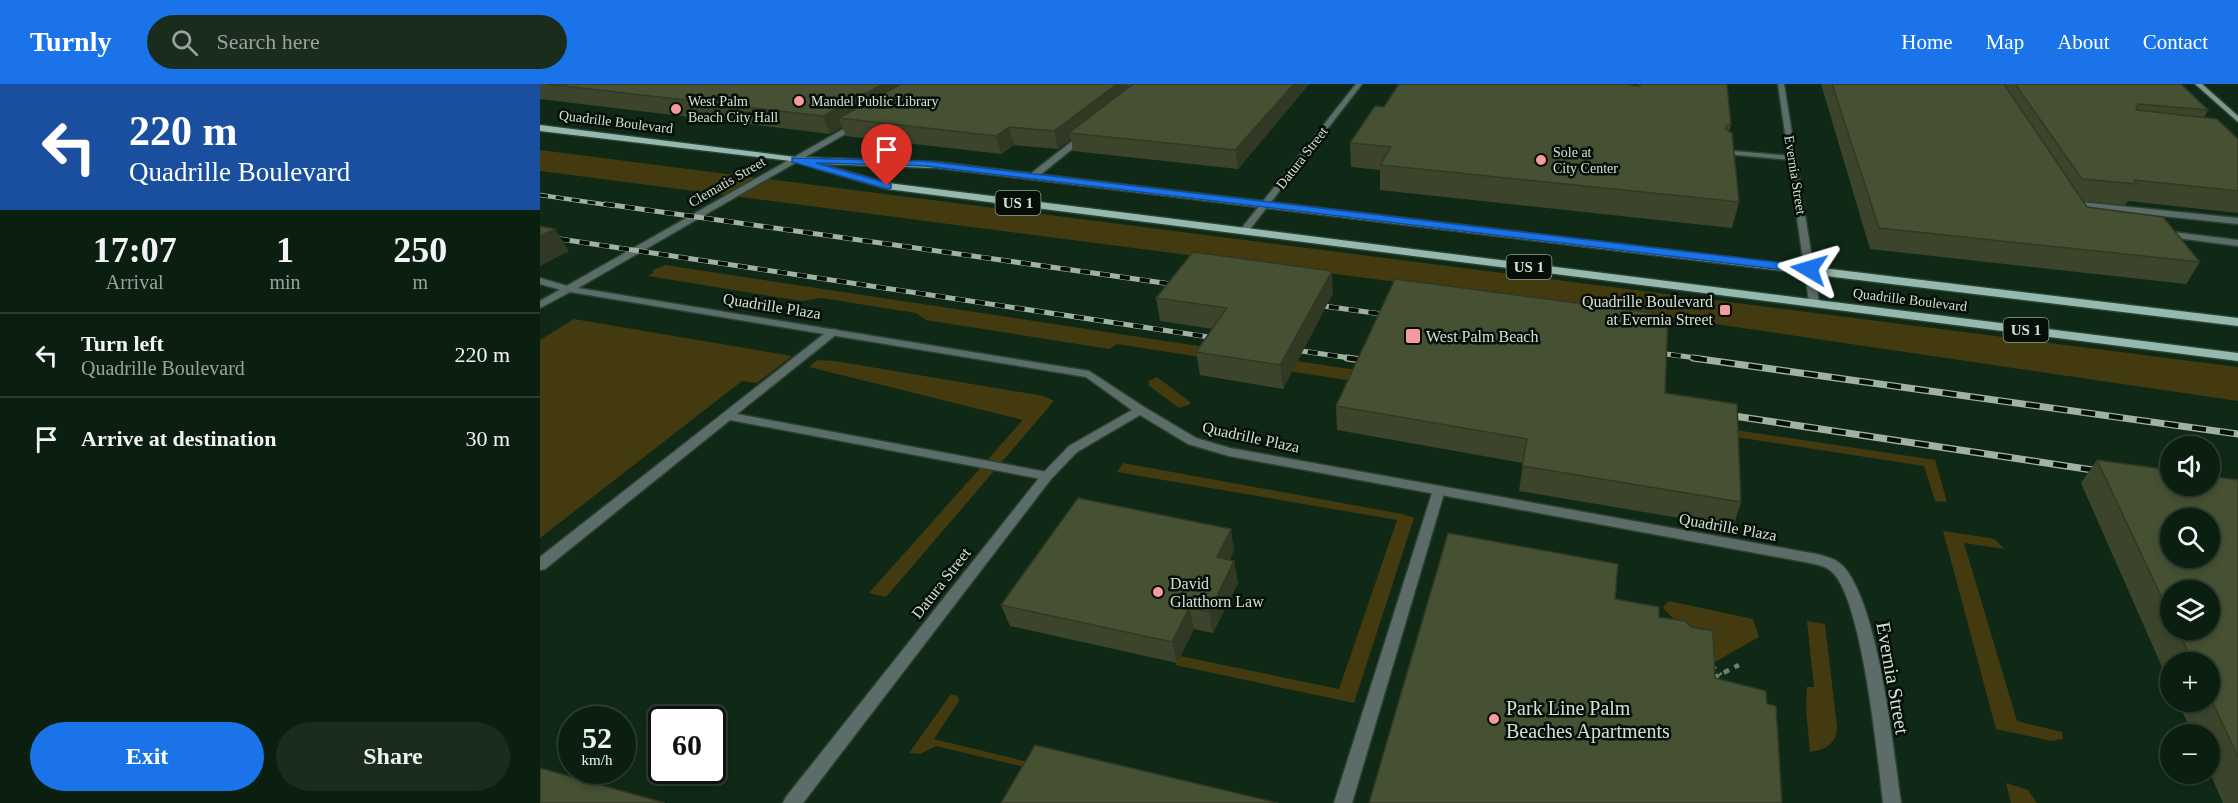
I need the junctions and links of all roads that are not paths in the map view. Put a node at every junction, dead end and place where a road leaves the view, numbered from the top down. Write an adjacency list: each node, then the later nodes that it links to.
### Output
1 (1359, 84): 13 (street, Datura Street)
2 (1781, 84): 9 (street, Evernia Street)
3 (2198, 84): 4 (street)
4 (2238, 120)
5 (861, 122): 10 (street, Clematis Street)
6 (540, 128): 10 (main road, Quadrille Boulevard / US 1)
7 (1086, 134): 11 (street)
8 (1725, 152): 9 (street)
9 (1792, 158): 18 (street, Evernia Street)
10 (795, 160): 11 (main road, Quadrille Boulevard / US 1); 15 (main road, Quadrille Boulevard / US 1); 20 (street, Clematis Street)
11 (1032, 177): 13 (main road, Quadrille Boulevard / US 1)
12 (2060, 194): 14 (street)
13 (1266, 205): 15 (street, Datura Street); 18 (main road, Quadrille Boulevard / US 1)
14 (2238, 221)
15 (1244, 231): 21 (main road, Quadrille Boulevard / US 1)
16 (2159, 234): 17 (street)
17 (2238, 243)
18 (1809, 269): 21 (street, Evernia Street); 23 (main road, Quadrille Boulevard / US 1)
19 (540, 281): 20 (street, Quadrille Plaza)
20 (568, 289): 22 (street, Clematis Street); 24 (street, Quadrille Plaza)
21 (1814, 302): 25 (main road, Quadrille Boulevard / US 1)
22 (540, 305)
23 (2238, 322)
24 (834, 332): 26 (street, Quadrille Plaza); 27 (street)
25 (2238, 357)
26 (1140, 410): 28 (street, Datura Street); 29 (street, Quadrille Plaza)
27 (728, 416): 28 (street); 30 (street)
28 (1047, 476): 32 (street, Datura Street)
29 (1439, 490): 31 (street, Quadrille Plaza); 33 (street)
30 (540, 565)
31 (1835, 566): 34 (street, Evernia Street)
32 (792, 803)
33 (1343, 803)
34 (1892, 803)

